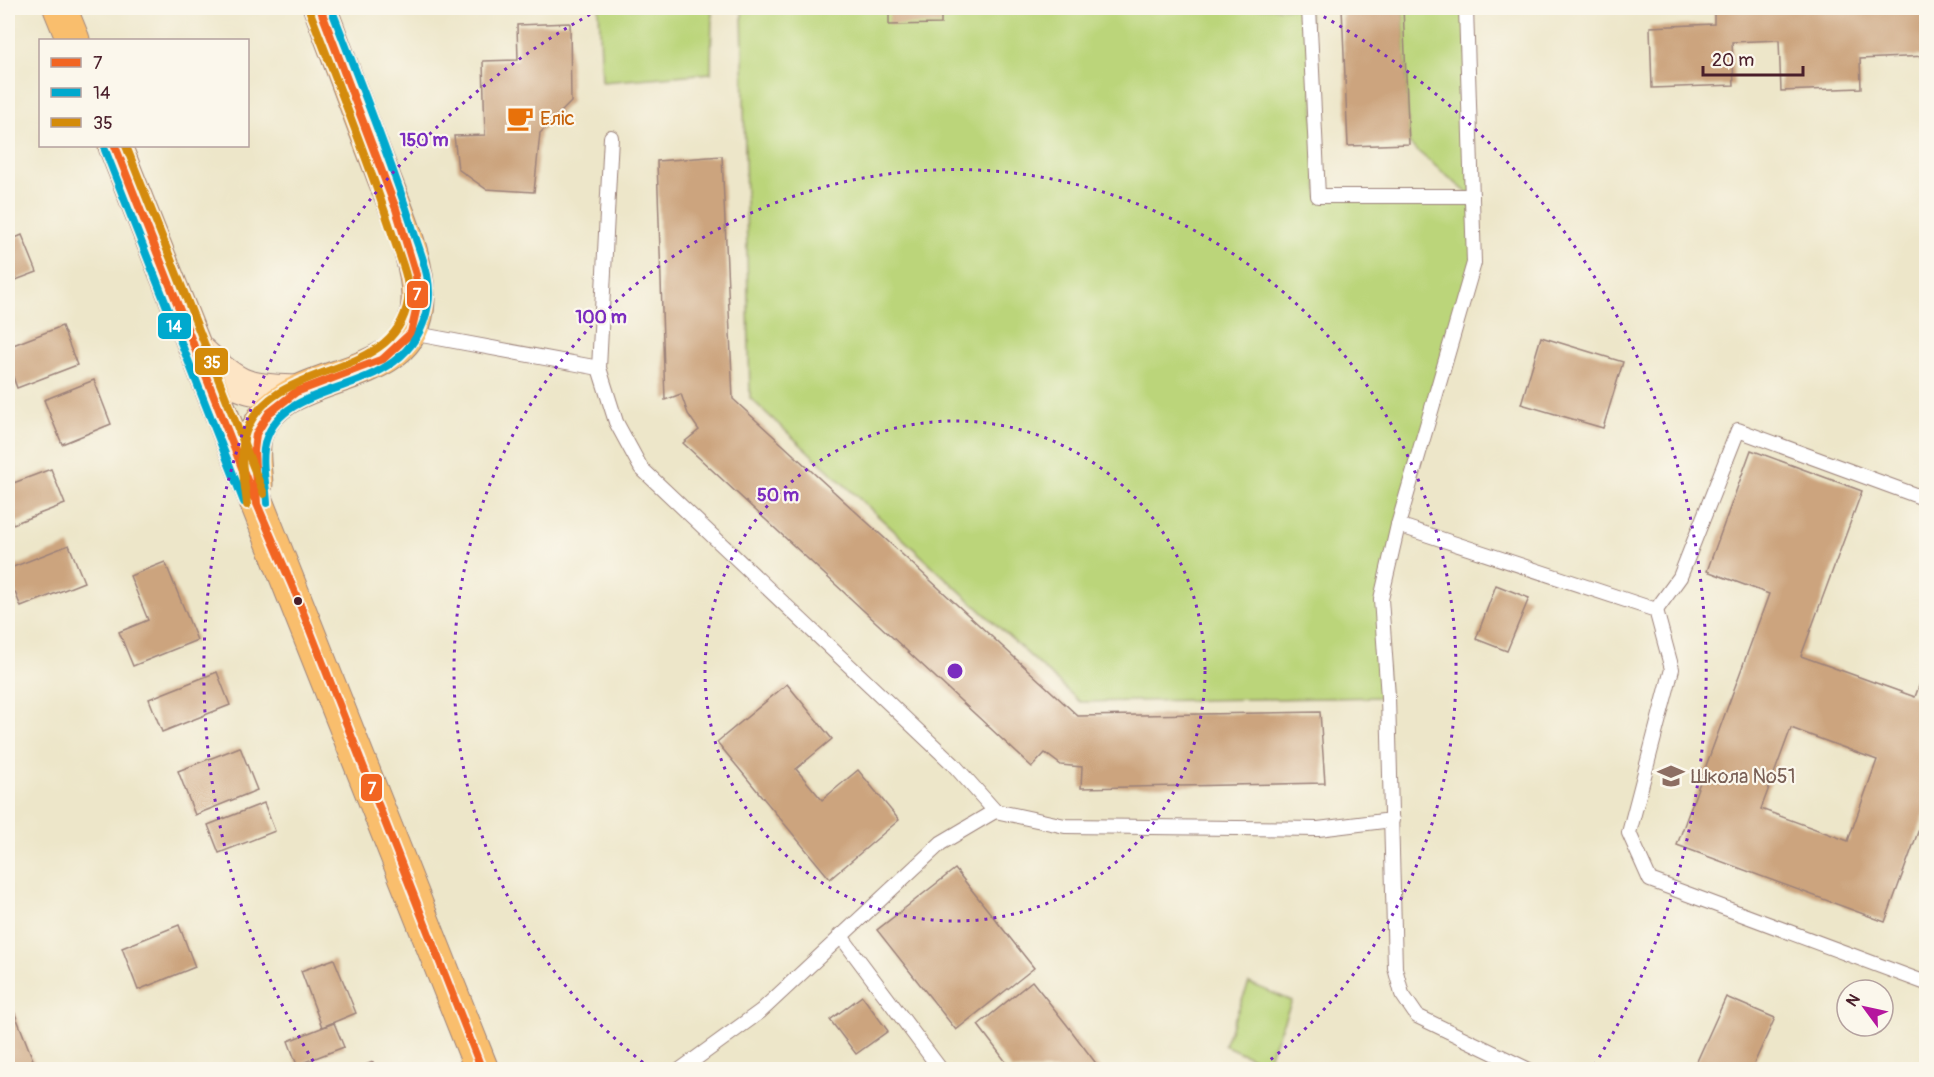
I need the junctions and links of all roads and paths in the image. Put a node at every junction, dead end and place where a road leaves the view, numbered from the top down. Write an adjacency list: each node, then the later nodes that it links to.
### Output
1 (60, 8): 5 (main road)
2 (320, 8): 9 (main road)
3 (1309, 8): 8 (lane)
4 (1466, 8): 8 (lane)
5 (73, 39)
6 (611, 137): 11 (lane)
7 (115, 147): 10 (main road)
8 (1472, 196): 15 (lane)
9 (411, 333): 11 (lane); 12 (main road)
10 (195, 348): 12 (main road); 14 (main road)
11 (599, 368): 17 (lane)
12 (296, 392): 14 (main road)
13 (1926, 499): 16 (lane)
14 (256, 504): 21 (main road)
15 (1398, 525): 16 (lane); 18 (lane)
16 (1656, 610): 20 (lane)
17 (995, 811): 18 (lane); 19 (lane)
18 (1392, 820): 24 (lane)
19 (840, 935): 22 (lane); 23 (lane)
20 (1926, 983)
21 (482, 1070)
22 (680, 1070)
23 (941, 1070)
24 (1529, 1070)

